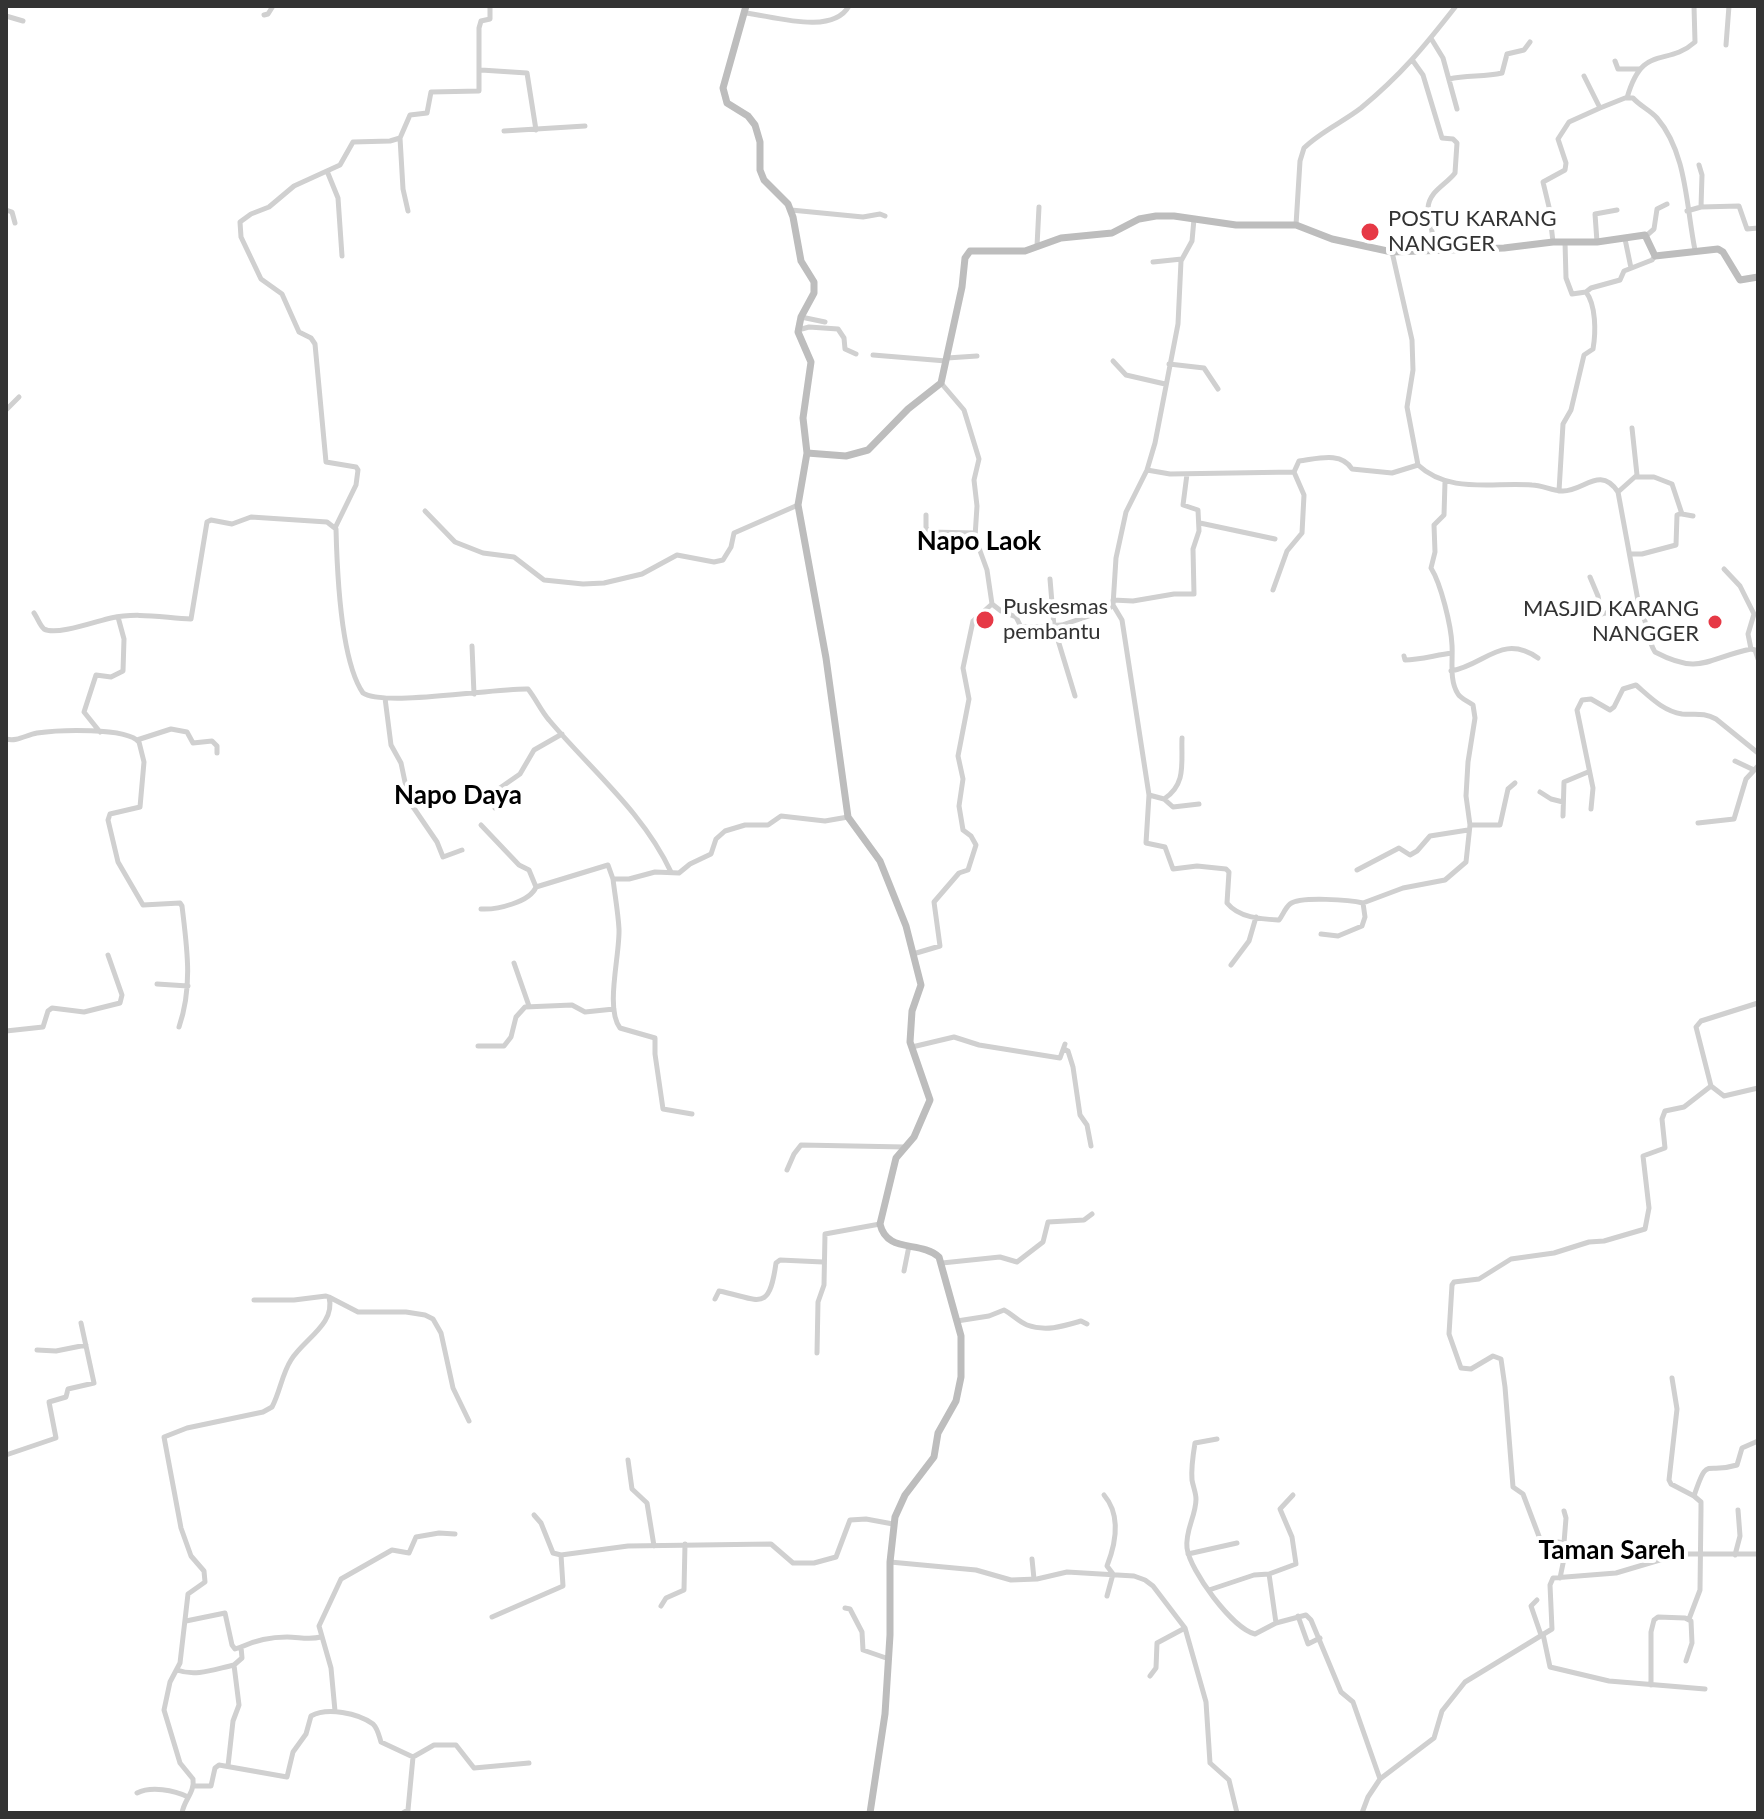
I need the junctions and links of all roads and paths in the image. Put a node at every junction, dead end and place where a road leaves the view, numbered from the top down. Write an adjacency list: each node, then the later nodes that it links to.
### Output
1 (273, 6): 8 (street)
2 (490, 6): 17 (street)
3 (849, 6): 7 (street)
4 (1456, 6): 11 (street)
5 (1694, 6): 16 (street)
6 (1729, 6): 13 (street)
7 (746, 9): 33 (street)
8 (264, 15)
9 (6, 16): 10 (street)
10 (23, 21)
11 (1432, 40): 14 (street); 19 (street)
12 (1530, 42): 19 (street)
13 (1726, 45)
14 (1413, 61): 40 (street); 48 (street)
15 (1615, 61): 16 (street)
16 (1639, 69): 20 (street)
17 (481, 70): 24 (street); 26 (street)
18 (1584, 76): 21 (street)
19 (1449, 79): 22 (street)
20 (1627, 98): 21 (street); 36 (street)
21 (1600, 108): 44 (street)
22 (1457, 109)
23 (585, 126): 24 (street)
24 (536, 130): 25 (street)
25 (504, 131)
26 (400, 138): 28 (street); 35 (street)
27 (1699, 165): 31 (street)
28 (327, 171): 51 (street); 88 (street)
29 (1667, 204): 42 (street)
30 (1039, 207): 47 (street)
31 (1701, 207): 36 (street); 41 (street)
32 (6, 210): 39 (street)
33 (791, 210): 37 (street); 58 (street)
34 (1617, 210): 46 (street)
35 (408, 211)
36 (1687, 211): 49 (street)
37 (885, 216)
38 (1194, 219): 40 (street); 47 (street); 53 (street)
39 (15, 223)
40 (1296, 225): 50 (street)
41 (1758, 228)
42 (1646, 236): 43 (street); 52 (street)
43 (1625, 239): 46 (street); 55 (street)
44 (1553, 242): 45 (street); 48 (street)
45 (1565, 242): 46 (street); 57 (street)
46 (1597, 242)
47 (1037, 247): 64 (street)
48 (1426, 249): 50 (street)
49 (1695, 250): 52 (street); 56 (street)
50 (1392, 252): 74 (street)
51 (342, 256)
52 (1655, 256): 55 (street)
53 (1182, 259): 54 (street); 66 (street)
54 (1153, 262)
55 (1631, 268): 57 (street)
56 (1758, 277)
57 (1586, 292): 80 (street)
58 (801, 317): 59 (street); 60 (street)
59 (825, 322)
60 (798, 330): 61 (street); 73 (street)
61 (856, 354)
62 (873, 355): 64 (street)
63 (977, 356): 64 (street)
64 (946, 359): 67 (street)
65 (1113, 361): 68 (street)
66 (1169, 364): 68 (street); 69 (street)
67 (941, 383): 73 (street); 89 (street)
68 (1165, 384): 75 (street)
69 (1218, 389)
70 (19, 397): 71 (street)
71 (6, 410)
72 (1632, 428): 78 (street)
73 (807, 453): 82 (street)
74 (1418, 465): 76 (street); 79 (street)
75 (1147, 470): 77 (street); 96 (street)
76 (1294, 472): 77 (street); 95 (street)
77 (1187, 474): 87 (street)
78 (1636, 477): 81 (street); 84 (street)
79 (1445, 482): 80 (street); 104 (street)
80 (1559, 491): 81 (street)
81 (1618, 492): 91 (street)
82 (798, 505): 83 (street); 131 (street)
83 (425, 511)
84 (1682, 513): 86 (street); 91 (street)
85 (926, 515): 89 (street)
86 (1693, 516)
87 (1200, 523): 90 (street); 96 (street)
88 (335, 528): 100 (street); 111 (street)
89 (975, 533): 97 (street)
90 (1275, 539)
91 (1630, 553): 98 (street)
92 (1724, 569): 103 (street)
93 (1590, 577): 98 (street)
94 (1050, 579): 101 (street)
95 (1273, 590)
96 (1113, 602): 101 (street); 124 (street)
97 (992, 604): 101 (street); 144 (street)
98 (1639, 606): 103 (street)
99 (34, 613): 100 (street)
100 (118, 617): 112 (street)
101 (1054, 627): 110 (street)
102 (472, 646): 109 (street)
103 (1751, 649): 107 (street)
104 (1452, 653): 105 (street); 108 (street)
105 (1404, 656)
106 (1538, 658): 108 (street)
107 (1758, 659)
108 (1451, 671): 134 (street)
109 (474, 694): 111 (street); 113 (street)
110 (1075, 696)
111 (385, 698): 135 (street)
112 (101, 732): 115 (street); 116 (street)
113 (562, 734): 128 (street); 137 (street)
114 (1182, 738): 125 (street)
115 (6, 739)
116 (137, 740): 117 (street); 149 (street)
117 (217, 753)
118 (1758, 753): 121 (street)
119 (1735, 761): 120 (street)
120 (1756, 768): 132 (street)
121 (1588, 772): 126 (street); 129 (street)
122 (1515, 783): 134 (street)
123 (1540, 792): 126 (street)
124 (1149, 795): 125 (street); 142 (street)
125 (1164, 799): 127 (street)
126 (1563, 802): 130 (street)
127 (1199, 804)
128 (495, 808)
129 (1591, 809)
130 (1563, 816)
131 (848, 817): 137 (street); 144 (street)
132 (1698, 823)
133 (481, 825): 139 (street)
134 (1469, 828): 136 (street); 140 (street)
135 (462, 850)
136 (1357, 870)
137 (671, 872): 138 (street)
138 (613, 879): 139 (street); 152 (street)
139 (536, 887): 141 (street)
140 (1363, 903): 142 (street); 143 (street)
141 (481, 909)
142 (1256, 917): 147 (street)
143 (1321, 934)
144 (913, 954): 156 (street)
145 (108, 955): 154 (street)
146 (514, 963): 151 (street)
147 (1231, 965)
148 (157, 984): 149 (street)
149 (188, 986): 153 (street)
150 (1758, 1003): 157 (street)
151 (529, 1006): 152 (street); 155 (street)
152 (614, 1009): 159 (street)
153 (179, 1027)
154 (6, 1031)
155 (478, 1046)
156 (912, 1047): 160 (street); 161 (street)
157 (1711, 1086): 158 (street); 193 (street)
158 (1758, 1088)
159 (692, 1114)
160 (1091, 1146)
161 (905, 1147): 162 (street); 164 (street)
162 (787, 1170)
163 (1092, 1214): 167 (street)
164 (880, 1224): 165 (street); 166 (street)
165 (909, 1246): 167 (street); 168 (street)
166 (823, 1262): 170 (street); 177 (street)
167 (942, 1263): 172 (street)
168 (904, 1271)
169 (329, 1297): 171 (street); 179 (street); 215 (street)
170 (715, 1299)
171 (254, 1300)
172 (957, 1321): 174 (street); 190 (street)
173 (81, 1323): 175 (street)
174 (1087, 1324)
175 (86, 1345): 176 (street); 182 (street)
176 (37, 1350)
177 (817, 1353)
178 (1672, 1378): 186 (street)
179 (469, 1421)
180 (1217, 1439): 196 (street)
181 (1758, 1441): 186 (street)
182 (6, 1455)
183 (628, 1460): 195 (street)
184 (1104, 1495): 203 (street)
185 (1293, 1495): 204 (street)
186 (1694, 1496): 199 (street)
187 (1738, 1510): 200 (street)
188 (1564, 1511): 193 (street)
189 (534, 1515): 198 (street)
190 (894, 1521): 194 (street); 202 (street)
191 (455, 1534): 219 (street)
192 (1237, 1543): 196 (street)
193 (1564, 1543): 205 (street)
194 (685, 1544): 195 (street); 210 (street)
195 (654, 1546): 198 (street)
196 (1188, 1554): 207 (street)
197 (1758, 1554): 200 (street)
198 (561, 1555): 213 (street)
199 (1701, 1555): 200 (street); 205 (street); 214 (street)
200 (1735, 1555)
201 (1032, 1559): 206 (street)
202 (890, 1562): 206 (street); 222 (street)
203 (1113, 1574): 206 (street); 208 (street); 217 (street)
204 (1269, 1574): 207 (street); 216 (street)
205 (1560, 1578): 218 (street)
206 (1034, 1579)
207 (1209, 1590): 216 (street)
208 (1107, 1596)
209 (1537, 1600): 218 (street)
210 (661, 1606)
211 (845, 1608): 222 (street)
212 (1298, 1616): 216 (street); 220 (street); 220 (street)
213 (492, 1617)
214 (1689, 1619): 223 (street); 227 (street)
215 (186, 1621): 221 (street); 225 (street)
216 (1276, 1623)
217 (1185, 1628): 226 (street); 240 (street)
218 (1542, 1634): 227 (street); 233 (street)
219 (321, 1637): 221 (street); 229 (street)
220 (1320, 1638): 233 (street)
221 (241, 1647): 224 (street)
222 (889, 1659): 239 (street)
223 (1686, 1661)
224 (234, 1665): 225 (street); 232 (street)
225 (177, 1670): 234 (street)
226 (1150, 1676)
227 (1651, 1685): 228 (street)
228 (1705, 1689)
229 (335, 1711): 230 (street); 232 (street)
230 (413, 1757): 231 (street); 238 (street)
231 (529, 1763)
232 (228, 1766): 234 (street)
233 (1380, 1779): 241 (street)
234 (194, 1786): 236 (street)
235 (137, 1793): 236 (street)
236 (188, 1797): 237 (street)
237 (182, 1813)
238 (403, 1813)
239 (870, 1813)
240 (1237, 1813)
241 (1362, 1813)

